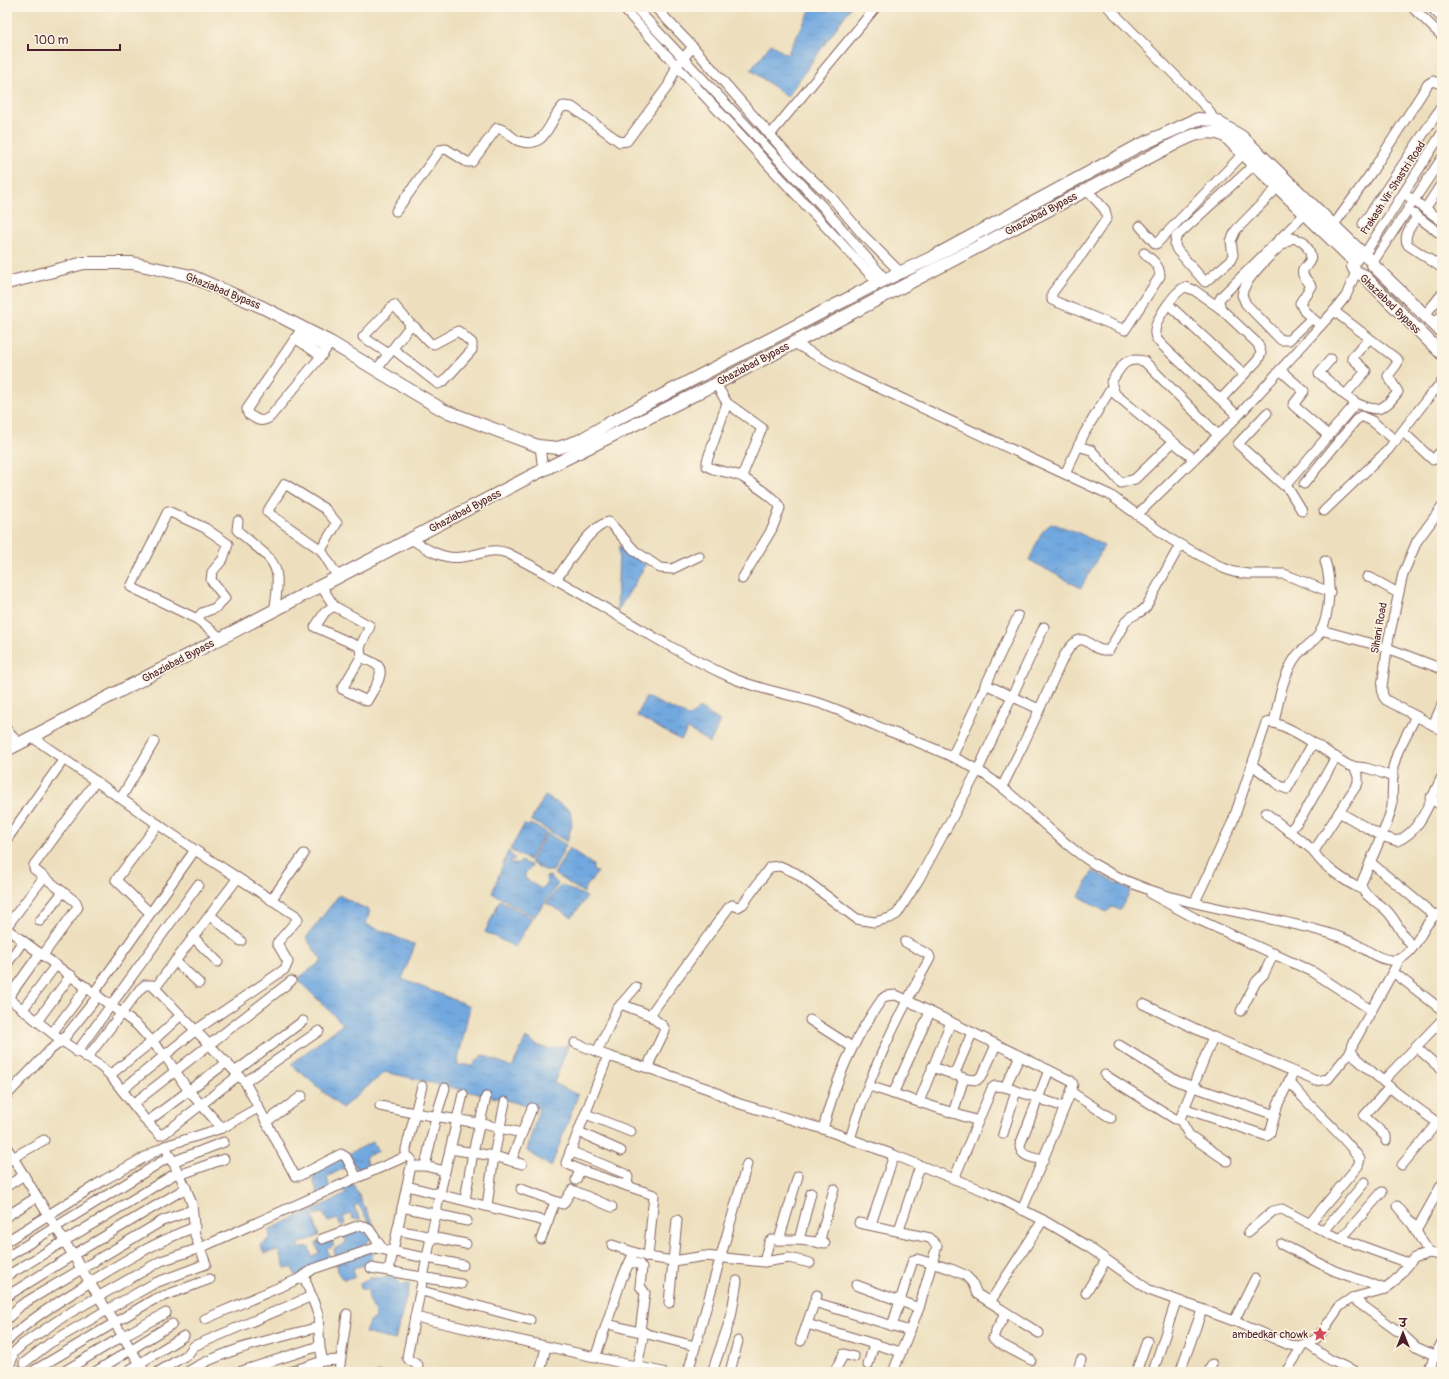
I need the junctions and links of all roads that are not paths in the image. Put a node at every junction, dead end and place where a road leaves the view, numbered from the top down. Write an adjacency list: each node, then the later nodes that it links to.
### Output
1 (622, 7): 9 (street)
2 (635, 7): 7 (street)
3 (876, 7): 17 (street)
4 (1108, 7): 15 (street)
5 (1412, 7): 10 (street)
6 (1431, 7): 8 (street)
7 (651, 10): 9 (street); 11 (street); 11 (street)
8 (1442, 18)
9 (635, 21): 12 (street)
10 (1442, 36)
11 (689, 51): 12 (street); 17 (street); 47 (street)
12 (677, 65): 33 (street); 47 (street)
13 (1442, 84): 41 (street)
14 (1442, 106): 35 (street)
15 (1214, 120): 19 (highway, Ghaziabad Bypass); 41 (highway, Ghaziabad Bypass)
16 (1442, 133): 28 (street, Prakash Vir Shastri Road)
17 (770, 136): 46 (street)
18 (1244, 153): 22 (highway, Ghaziabad Bypass); 23 (highway, Ghaziabad Bypass); 40 (street)
19 (1123, 154): 21 (highway, Ghaziabad Bypass); 23 (highway)
20 (1442, 158): 29 (street)
21 (1107, 162): 24 (highway); 46 (highway, Ghaziabad Bypass)
22 (1256, 164): 26 (highway, Ghaziabad Bypass); 26 (street)
23 (1130, 167): 24 (highway, Ghaziabad Bypass)
24 (1114, 175): 27 (highway, Ghaziabad Bypass)
25 (1442, 183): 32 (street)
26 (1279, 186): 34 (highway, Ghaziabad Bypass)
27 (1087, 190): 43 (street); 62 (highway, Ghaziabad Bypass)
28 (1404, 194): 29 (street); 30 (street, Prakash Vir Shastri Road)
29 (1414, 201): 31 (street); 32 (street)
30 (1398, 203): 31 (street); 39 (street, Prakash Vir Shastri Road)
31 (1408, 209): 36 (street); 44 (street)
32 (1425, 209): 37 (street)
33 (396, 211)
34 (1306, 213): 44 (highway, Ghaziabad Bypass); 51 (street)
35 (1369, 216): 38 (street); 39 (street)
36 (1417, 217): 42 (street); 45 (street)
37 (1442, 221)
38 (1364, 224)
39 (1384, 225): 44 (street, Prakash Vir Shastri Road)
40 (1140, 226)
41 (1333, 226): 44 (highway, Ghaziabad Bypass)
42 (1442, 234)
43 (1144, 253)
44 (1364, 265): 52 (street); 53 (highway, Ghaziabad Bypass); 65 (highway, Ghaziabad Bypass)
45 (1442, 268)
46 (900, 272): 47 (highway, Ghaziabad Bypass)
47 (882, 282): 85 (highway, Ghaziabad Bypass)
48 (7, 283): 59 (highway, Ghaziabad Bypass)
49 (1442, 294): 53 (street)
50 (1168, 304): 51 (street); 70 (street); 75 (street)
51 (1221, 309): 70 (street)
52 (1334, 311): 56 (street); 60 (street)
53 (1425, 315): 58 (highway, Ghaziabad Bypass)
54 (1442, 315): 58 (street)
55 (1312, 318): 55 (street); 56 (street)
56 (1320, 325): 69 (street)
57 (412, 326): 64 (street); 64 (street); 64 (street)
58 (1438, 328)
59 (298, 333): 61 (street); 63 (highway, Ghaziabad Bypass); 66 (street)
60 (1369, 339): 74 (street); 77 (street)
61 (309, 343): 63 (street); 66 (street)
62 (794, 343): 72 (highway, Ghaziabad Bypass); 90 (street)
63 (328, 345): 66 (street); 68 (highway, Ghaziabad Bypass)
64 (391, 351): 68 (street)
65 (1442, 354)
66 (321, 356)
67 (1331, 359): 74 (street)
68 (377, 369): 85 (highway, Ghaziabad Bypass)
69 (1280, 370): 79 (street); 82 (street)
70 (1244, 374): 75 (street)
71 (1442, 383): 80 (street)
72 (716, 384): 76 (street); 89 (highway, Ghaziabad Bypass)
73 (1112, 387): 81 (street); 84 (street); 86 (street)
74 (1345, 395): 77 (street)
75 (1221, 399): 79 (street)
76 (727, 403): 91 (street); 91 (street)
77 (1356, 403): 82 (street)
78 (1267, 413): 93 (street)
79 (1238, 416): 81 (street)
80 (1402, 432): 83 (street); 87 (street)
81 (1218, 436): 88 (street)
82 (1329, 436): 93 (street)
83 (1396, 441): 92 (street); 96 (street)
84 (1173, 442): 86 (street); 88 (street)
85 (540, 446): 89 (street)
86 (1078, 446): 90 (street)
87 (1442, 450)
88 (1194, 459): 97 (street)
89 (543, 471): 99 (highway, Ghaziabad Bypass)
90 (1065, 474): 97 (street)
91 (744, 478): 106 (street)
92 (1304, 484)
93 (1286, 485): 95 (street)
94 (1442, 507): 110 (street, Sihani Road)
95 (1302, 511)
96 (1324, 511)
97 (1137, 515): 100 (street)
98 (238, 521): 112 (street)
99 (410, 539): 104 (highway, Ghaziabad Bypass); 107 (street)
100 (1180, 545): 109 (street); 125 (street)
101 (321, 550): 101 (street); 104 (street)
102 (699, 556): 107 (street)
103 (1325, 561): 109 (street)
104 (338, 577): 108 (highway, Ghaziabad Bypass)
105 (1367, 577): 110 (street)
106 (742, 579)
107 (556, 580): 136 (street)
108 (321, 586): 111 (street); 112 (highway, Ghaziabad Bypass)
109 (1330, 592): 116 (street)
110 (1398, 592): 119 (street, Sihani Road)
111 (334, 606): 118 (street); 118 (street)
112 (274, 611): 117 (highway, Ghaziabad Bypass)
113 (1018, 616): 122 (street)
114 (197, 619): 114 (street); 117 (street)
115 (1044, 627): 123 (street)
116 (1321, 630): 119 (street); 127 (street)
117 (221, 638): 131 (highway, Ghaziabad Bypass)
118 (360, 647): 120 (street)
119 (1387, 648): 121 (street); 126 (street, Sihani Road)
120 (361, 657): 120 (street)
121 (1442, 669)
122 (985, 684): 123 (street); 136 (street)
123 (1011, 696): 125 (street); 141 (street)
124 (1442, 705): 128 (street)
125 (1039, 710): 145 (street)
126 (1416, 716): 128 (street, Sihani Road); 142 (street)
127 (1274, 722): 133 (street); 139 (street)
128 (1433, 725): 130 (street, Sihani Road)
129 (7, 730): 134 (street)
130 (1442, 730)
131 (32, 737): 134 (highway, Ghaziabad Bypass); 138 (street)
132 (154, 742): 146 (street)
133 (1313, 742): 137 (street); 139 (street)
134 (19, 744): 135 (highway, Ghaziabad Bypass)
135 (7, 750)
136 (952, 756): 141 (street)
137 (1336, 757): 140 (street); 152 (street)
138 (64, 759): 144 (street); 154 (street)
139 (1252, 765): 166 (street)
140 (1354, 767): 142 (street); 149 (street)
141 (978, 770): 145 (street); 203 (street)
142 (1392, 777): 153 (street)
143 (1442, 777): 147 (street)
144 (96, 781): 146 (street); 159 (street)
145 (1002, 787): 162 (street)
146 (121, 798): 151 (street)
147 (1430, 798): 148 (street); 153 (street)
148 (1442, 806)
149 (1339, 812): 153 (street); 156 (street)
150 (1266, 813): 152 (street)
151 (158, 824): 155 (street); 167 (street)
152 (1289, 832): 156 (street)
153 (1382, 836): 158 (street)
154 (7, 839)
155 (195, 850): 160 (street); 167 (street)
156 (1314, 851): 163 (street)
157 (304, 854): 165 (street)
158 (1370, 862): 163 (street); 168 (street)
159 (44, 877): 164 (street); 171 (street)
160 (237, 879): 165 (street); 169 (street)
161 (198, 885): 195 (street)
162 (1141, 888): 166 (street); 177 (street)
163 (1362, 889): 176 (street)
164 (63, 892): 170 (street); 178 (street)
165 (271, 900): 209 (street)
166 (1195, 902): 179 (street)
167 (150, 913): 190 (street)
168 (1439, 914): 176 (street)
169 (210, 915): 172 (street); 174 (street)
170 (40, 921)
171 (7, 929): 173 (street)
172 (193, 937): 180 (street); 181 (street)
173 (24, 941): 178 (street); 182 (street)
174 (241, 941)
175 (904, 942): 192 (street)
176 (1412, 947): 179 (street)
177 (1274, 953): 197 (street); 199 (street)
178 (41, 954): 183 (street); 191 (street)
179 (1400, 959): 184 (street)
180 (175, 961): 187 (street); 188 (street)
181 (218, 962)
182 (7, 964)
183 (56, 965): 185 (street); 196 (street)
184 (1393, 972): 197 (street); 198 (street)
185 (71, 976): 190 (street); 204 (street)
186 (291, 981): 217 (street)
187 (199, 983)
188 (155, 988): 201 (street); 202 (street)
189 (636, 988): 193 (street)
190 (93, 992): 195 (street); 211 (street); 214 (street)
191 (7, 998): 196 (street)
192 (907, 999): 200 (street); 221 (street); 244 (street)
193 (621, 1004): 203 (street); 224 (street)
194 (1143, 1004): 213 (street)
195 (111, 1005): 201 (street); 223 (street)
196 (23, 1009): 204 (street)
197 (1371, 1010): 222 (street)
198 (1442, 1010)
199 (1241, 1011)
200 (930, 1012): 208 (street); 253 (street)
201 (122, 1013): 215 (street); 228 (street)
202 (180, 1016): 209 (street); 215 (street)
203 (652, 1016): 231 (street)
204 (38, 1020): 211 (street)
205 (810, 1020): 221 (street)
206 (1442, 1020): 220 (street)
207 (303, 1021): 239 (street)
208 (951, 1022): 212 (street); 230 (street)
209 (196, 1030): 217 (street); 225 (street)
210 (320, 1031): 239 (street)
211 (53, 1032): 214 (street)
212 (972, 1033): 218 (street); 237 (street)
213 (1213, 1037): 235 (street); 246 (street)
214 (62, 1041): 223 (street); 254 (street)
215 (153, 1041): 225 (street); 236 (street)
216 (575, 1043): 224 (street)
217 (210, 1044): 229 (street); 234 (street)
218 (996, 1045): 227 (street); 240 (street)
219 (1119, 1045): 246 (street)
220 (1416, 1046): 233 (street); 242 (street)
221 (852, 1047): 282 (street)
222 (1351, 1051): 235 (street); 242 (street)
223 (77, 1052): 228 (street)
224 (597, 1052): 226 (street)
225 (166, 1056): 234 (street); 248 (street)
226 (608, 1056): 231 (street); 269 (street)
227 (1020, 1056): 232 (street); 245 (street)
228 (87, 1058): 236 (street)
229 (227, 1062): 239 (street); 249 (street)
230 (932, 1067): 237 (street); 259 (street)
231 (651, 1069): 282 (street)
232 (1049, 1070): 251 (street); 257 (street)
233 (1442, 1070)
234 (176, 1071): 249 (street); 260 (street)
235 (1294, 1072): 241 (street)
236 (110, 1075): 248 (street)
237 (954, 1075): 240 (street)
238 (1105, 1075): 274 (street)
239 (240, 1076): 261 (street); 264 (street)
240 (964, 1078): 268 (street)
241 (1289, 1081): 270 (street); 348 (street)
242 (1387, 1084): 279 (street); 289 (street)
243 (422, 1086): 267 (street)
244 (869, 1086): 253 (street); 287 (street)
245 (1005, 1087): 250 (street); 275 (street)
246 (1194, 1087): 266 (street); 270 (street)
247 (444, 1088): 271 (street)
248 (122, 1090): 260 (street)
249 (188, 1090): 261 (street); 276 (street)
250 (1016, 1091): 257 (street); 286 (street)
251 (1071, 1092): 263 (street); 272 (street)
252 (464, 1094): 273 (street)
253 (893, 1094): 259 (street)
254 (7, 1095)
255 (302, 1096): 277 (street)
256 (486, 1098): 278 (street)
257 (1037, 1098): 263 (street); 303 (street)
258 (505, 1102): 281 (street)
259 (919, 1102): 268 (street)
260 (133, 1104): 276 (street)
261 (202, 1105): 276 (street); 280 (street)
262 (380, 1106): 267 (street)
263 (1064, 1107): 303 (street)
264 (258, 1108): 277 (street); 280 (street)
265 (532, 1108): 285 (street)
266 (1186, 1108): 270 (street); 274 (street)
267 (414, 1113): 271 (street); 298 (street)
268 (953, 1113): 275 (street)
269 (586, 1114): 283 (street); 284 (street)
270 (1275, 1115)
271 (436, 1117): 273 (street); 310 (street)
272 (1111, 1118)
273 (457, 1120): 278 (street); 293 (street)
274 (1180, 1120): 305 (street)
275 (978, 1121): 318 (street)
276 (147, 1122)
277 (266, 1122): 317 (street)
278 (479, 1123): 281 (street); 296 (street)
279 (1440, 1124): 309 (street)
280 (222, 1128): 291 (street)
281 (500, 1129): 285 (street); 299 (street)
282 (823, 1129): 287 (street)
283 (579, 1132): 294 (street); 295 (street)
284 (630, 1132)
285 (521, 1134): 304 (street)
286 (1003, 1134)
287 (850, 1139): 297 (street)
288 (44, 1140): 300 (street)
289 (1386, 1141)
290 (224, 1142): 302 (street)
291 (165, 1146): 302 (street); 340 (street)
292 (7, 1148): 300 (street)
293 (450, 1149): 296 (street); 313 (street)
294 (570, 1151): 312 (street); 324 (street)
295 (621, 1151)
296 (473, 1152): 299 (street); 332 (street)
297 (894, 1155): 311 (street); 349 (street)
298 (407, 1156): 308 (street); 317 (street)
299 (494, 1156): 304 (street); 334 (street)
300 (10, 1159): 315 (street)
301 (224, 1159): 314 (street)
302 (170, 1160): 314 (street); 350 (street)
303 (1044, 1160): 339 (street)
304 (511, 1161): 306 (street)
305 (1227, 1161)
306 (522, 1164)
307 (747, 1164): 378 (street)
308 (415, 1165): 310 (street); 323 (street)
309 (1402, 1165)
310 (425, 1166): 313 (street)
311 (920, 1166): 318 (street); 353 (street)
312 (580, 1170): 319 (street); 324 (street)
313 (445, 1171): 329 (street)
314 (178, 1174): 325 (street); 364 (street)
315 (24, 1175): 322 (street); 331 (street)
316 (798, 1176): 361 (street)
317 (356, 1178): 368 (street)
318 (954, 1179): 339 (street)
319 (576, 1180)
320 (1364, 1182): 354 (street)
321 (1442, 1184): 355 (street)
322 (7, 1186)
323 (407, 1186): 329 (street); 336 (street)
324 (627, 1186): 375 (street)
325 (186, 1188): 338 (street); 372 (street)
326 (521, 1189): 333 (street)
327 (834, 1189): 362 (street)
328 (1382, 1192): 360 (street)
329 (440, 1193): 332 (street); 341 (street)
330 (811, 1193): 362 (street)
331 (37, 1197): 340 (street); 342 (street)
332 (465, 1200): 334 (street)
333 (555, 1202): 337 (street); 346 (street)
334 (487, 1206): 346 (street)
335 (1397, 1206): 355 (street)
336 (402, 1207): 341 (street); 352 (street)
337 (612, 1208)
338 (192, 1210): 351 (street); 387 (street)
339 (1022, 1210): 344 (street)
340 (49, 1214): 350 (street); 363 (street)
341 (436, 1214): 345 (street); 357 (street)
342 (7, 1216)
343 (678, 1220): 380 (street)
344 (1043, 1220): 379 (street); 407 (street)
345 (466, 1221)
346 (548, 1222): 359 (street)
347 (859, 1223): 349 (street)
348 (1310, 1223): 354 (street); 356 (street)
349 (871, 1224): 353 (street)
350 (56, 1227): 364 (street); 374 (street)
351 (194, 1227): 368 (street); 395 (street)
352 (397, 1230): 357 (street); 370 (street)
353 (899, 1230): 385 (street)
354 (1324, 1231): 360 (street)
355 (1416, 1231): 371 (street)
356 (1248, 1232)
357 (431, 1237): 365 (street); 376 (street)
358 (322, 1239): 369 (street)
359 (541, 1239)
360 (1341, 1239): 383 (street)
361 (780, 1240): 362 (street); 381 (street)
362 (799, 1240)
363 (7, 1241)
364 (64, 1241): 372 (street); 389 (street)
365 (466, 1244)
366 (1281, 1244): 398 (street)
367 (612, 1245): 377 (street)
368 (200, 1248): 402 (street); 410 (street)
369 (382, 1248): 370 (street); 390 (street)
370 (393, 1252): 376 (street); 388 (street)
371 (1429, 1253): 373 (street); 383 (street)
372 (73, 1254): 387 (street); 401 (street)
373 (1442, 1255)
374 (7, 1257)
375 (648, 1257): 377 (street); 380 (street)
376 (427, 1258): 384 (street); 391 (street)
377 (632, 1258): 422 (street); 427 (street)
378 (721, 1258): 380 (street); 381 (street); 439 (street)
379 (1106, 1260): 400 (street); 406 (street)
380 (673, 1261): 408 (street)
381 (764, 1262): 382 (street)
382 (810, 1263)
383 (1408, 1263): 398 (street)
384 (463, 1265)
385 (932, 1265): 405 (street); 407 (street); 409 (street)
386 (370, 1268): 388 (street)
387 (82, 1269): 395 (street); 416 (street)
388 (390, 1270): 391 (street)
389 (7, 1276)
390 (304, 1276): 403 (street); 417 (street)
391 (424, 1277): 396 (street); 399 (street)
392 (210, 1279): 420 (street)
393 (1255, 1279): 419 (street)
394 (737, 1281): 471 (street)
395 (90, 1282): 402 (street); 431 (street)
396 (461, 1284)
397 (856, 1285): 405 (street)
398 (1385, 1289): 404 (street)
399 (422, 1291): 415 (street); 418 (street)
400 (1086, 1293)
401 (7, 1296)
402 (98, 1296): 410 (street); 443 (street)
403 (312, 1296): 425 (street); 462 (street)
404 (1352, 1298): 437 (street); 445 (street)
405 (900, 1300): 409 (street); 424 (street)
406 (1176, 1301): 411 (street); 476 (street)
407 (990, 1302): 413 (street)
408 (669, 1303)
409 (919, 1308): 426 (street)
410 (107, 1310): 420 (street); 453 (street)
411 (1202, 1310): 419 (street); 477 (street)
412 (166, 1313): 429 (street)
413 (1006, 1313): 428 (street); 448 (street)
414 (347, 1314): 447 (street)
415 (415, 1317): 440 (street); 467 (street)
416 (7, 1319)
417 (205, 1319)
418 (530, 1320)
419 (1234, 1321): 437 (street)
420 (114, 1322): 429 (street); 453 (street)
421 (172, 1324): 441 (street)
422 (608, 1324): 427 (street); 446 (street)
423 (807, 1324): 424 (street); 433 (street); 436 (street)
424 (892, 1326): 426 (street)
425 (319, 1327): 438 (street); 463 (street)
426 (910, 1331): 442 (street)
427 (642, 1332): 439 (street); 454 (street)
428 (1039, 1333)
429 (123, 1336): 441 (street); 459 (street)
430 (184, 1336): 452 (street)
431 (7, 1341)
432 (738, 1341): 472 (street)
433 (801, 1341)
434 (1147, 1341): 475 (street)
435 (1442, 1342): 445 (street)
436 (874, 1344): 442 (street); 451 (street)
437 (1305, 1344): 455 (street); 458 (street)
438 (320, 1346): 450 (street); 464 (street)
439 (695, 1346): 470 (street)
440 (546, 1347): 446 (street); 468 (street)
441 (132, 1350): 452 (street); 460 (street)
442 (901, 1352): 457 (street)
443 (10, 1356): 453 (street); 456 (street)
444 (854, 1356): 473 (street)
445 (1436, 1356): 479 (street)
446 (595, 1358): 454 (street)
447 (340, 1360): 450 (street); 466 (street)
448 (1032, 1360)
449 (1081, 1360): 474 (street)
450 (323, 1361): 465 (street)
451 (868, 1365)
452 (142, 1368): 461 (street)
453 (30, 1369)
454 (637, 1369): 469 (street)
455 (1346, 1370): 478 (street)
456 (7, 1371)
457 (895, 1371)
458 (1289, 1371)
459 (63, 1372)
460 (95, 1372)
461 (126, 1372)
462 (158, 1372)
463 (187, 1372)
464 (239, 1372)
465 (289, 1372)
466 (338, 1372)
467 (417, 1372)
468 (540, 1372)
469 (662, 1372)
470 (688, 1372)
471 (712, 1372)
472 (730, 1372)
473 (834, 1372)
474 (1077, 1372)
475 (1136, 1372)
476 (1152, 1372)
477 (1180, 1372)
478 (1357, 1372)
479 (1427, 1372)

